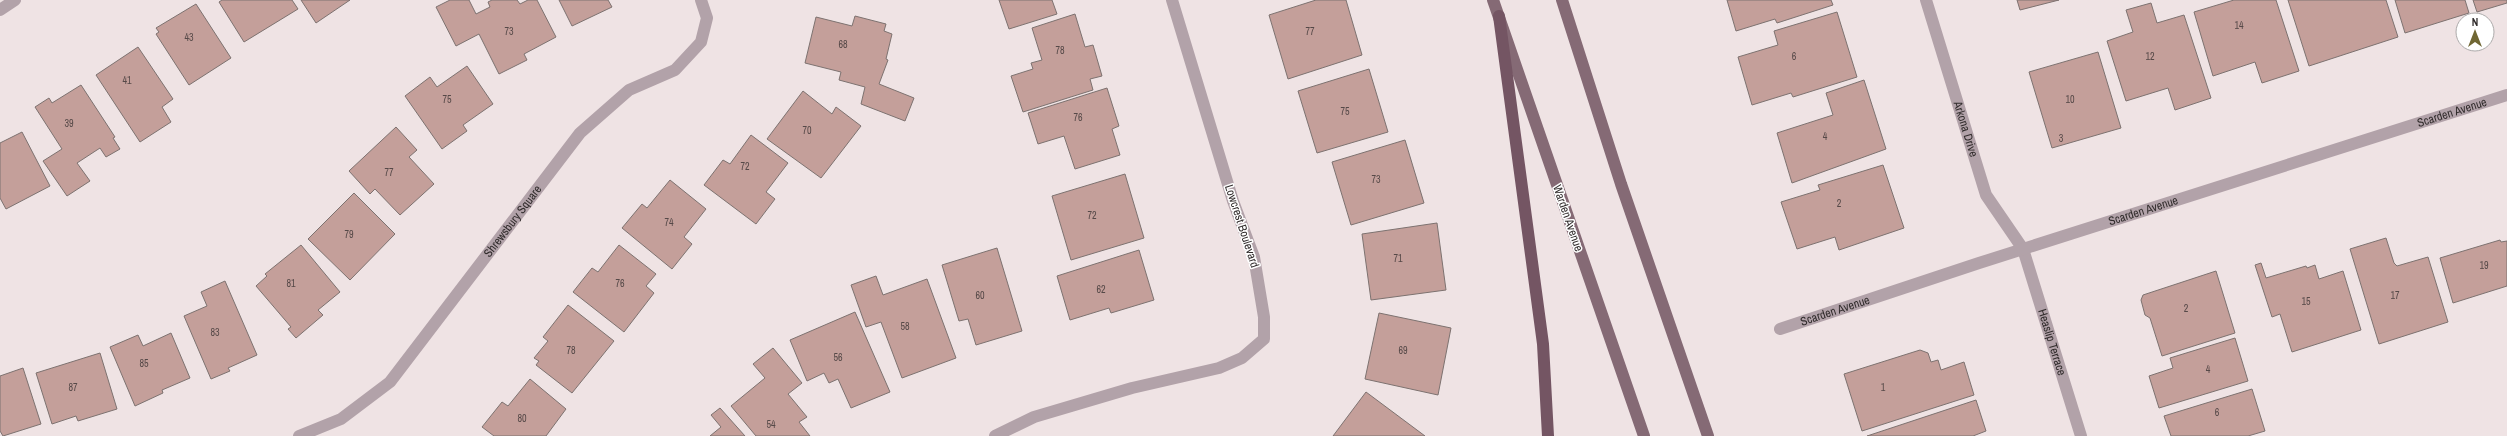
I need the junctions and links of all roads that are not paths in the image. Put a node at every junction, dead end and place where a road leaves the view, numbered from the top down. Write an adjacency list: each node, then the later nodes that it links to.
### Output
1 (15, 0): 7 (street)
2 (701, 0): 12 (street, Shrewsbury Square)
3 (1172, 0): 13 (street, Lowcrest Boulevard)
4 (1493, 0): 8 (main road, Warden Avenue)
5 (1562, 0): 16 (main road)
6 (1926, 0): 10 (street, Arkona Drive)
7 (0, 10)
8 (1499, 16): 14 (highway); 15 (main road, Warden Avenue)
9 (2507, 95): 10 (street, Scarden Avenue)
10 (2023, 249): 11 (street, Scarden Avenue); 17 (street, Heaslip Terrace)
11 (1780, 329)
12 (299, 436)
13 (995, 436)
14 (1548, 436)
15 (1644, 436)
16 (1708, 436)
17 (2081, 436)

